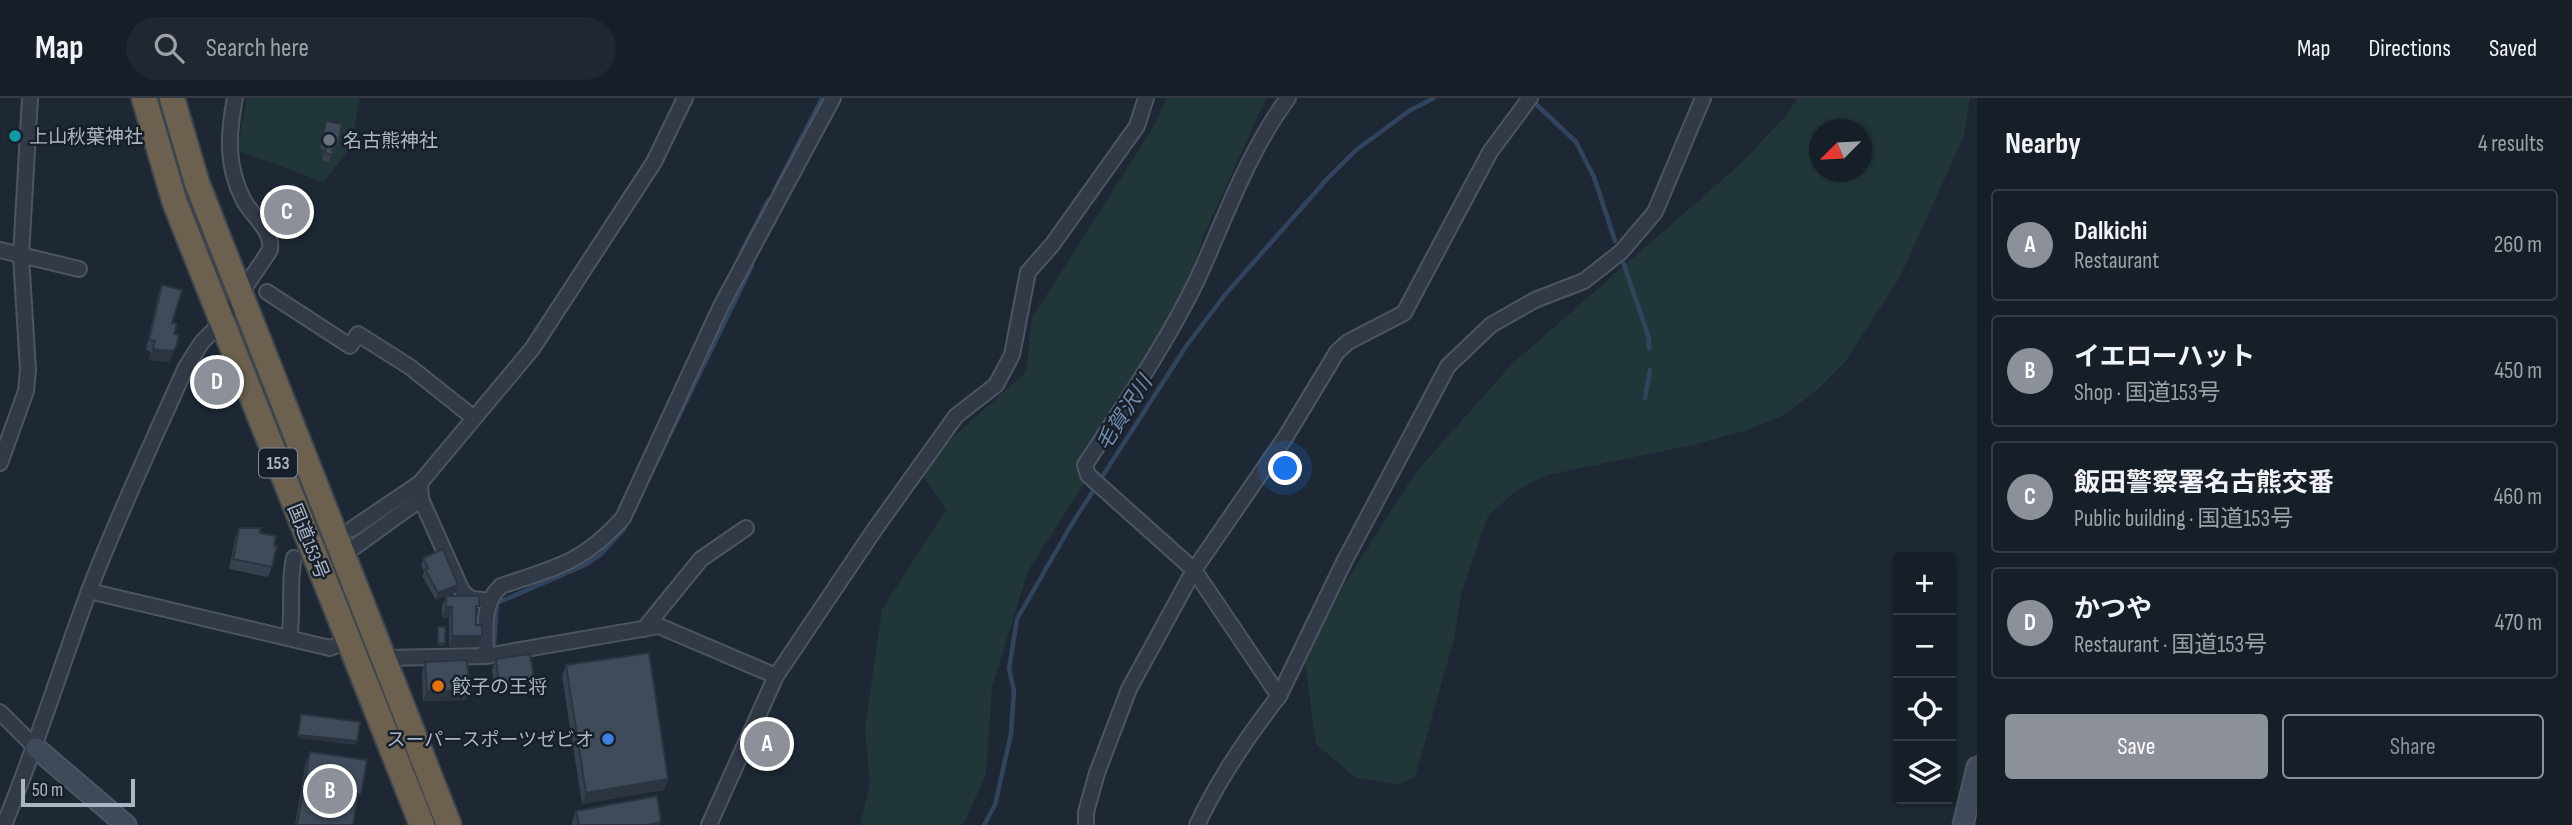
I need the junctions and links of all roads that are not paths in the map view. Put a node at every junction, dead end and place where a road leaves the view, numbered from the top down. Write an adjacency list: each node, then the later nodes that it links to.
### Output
1 (30, 98): 12 (street)
2 (144, 98): 16 (highway, 国道153号 / 153)
3 (172, 98): 14 (highway, 国道153号 / 153)
4 (235, 98): 14 (street)
5 (685, 98): 17 (street)
6 (833, 98): 27 (street)
7 (1146, 98): 33 (street)
8 (1288, 98): 25 (street)
9 (1530, 98): 25 (street)
10 (1703, 98): 34 (street)
11 (0, 250): 12 (street)
12 (21, 256): 13 (street); 18 (street)
13 (79, 269)
14 (240, 290): 16 (street); 23 (highway, 国道153号 / 153)
15 (267, 292): 17 (street)
16 (221, 323): 26 (street); 30 (highway, 国道153号 / 153)
17 (474, 418): 19 (street)
18 (0, 463)
19 (420, 482): 20 (street); 22 (street)
20 (421, 499): 23 (street); 27 (street)
21 (746, 528): 28 (street)
22 (352, 529)
23 (342, 556): 32 (highway, 国道153号 / 153)
24 (294, 558): 29 (street)
25 (1194, 570): 34 (street); 43 (street)
26 (89, 591): 29 (street); 36 (street)
27 (488, 601): 31 (street)
28 (643, 629): 31 (street); 33 (street)
29 (289, 638): 30 (street)
30 (349, 640): 38 (highway, 国道153号 / 153)
31 (486, 656): 32 (street)
32 (383, 658): 41 (highway, 国道153号 / 153)
33 (776, 677): 42 (street)
34 (1279, 696): 44 (street)
35 (0, 712): 36 (street)
36 (36, 748): 39 (street); 40 (street)
37 (1977, 766): 45 (street)
38 (420, 824)
39 (4, 825)
40 (126, 825)
41 (449, 825)
42 (709, 825)
43 (1086, 825)
44 (1197, 825)
45 (1963, 825)

